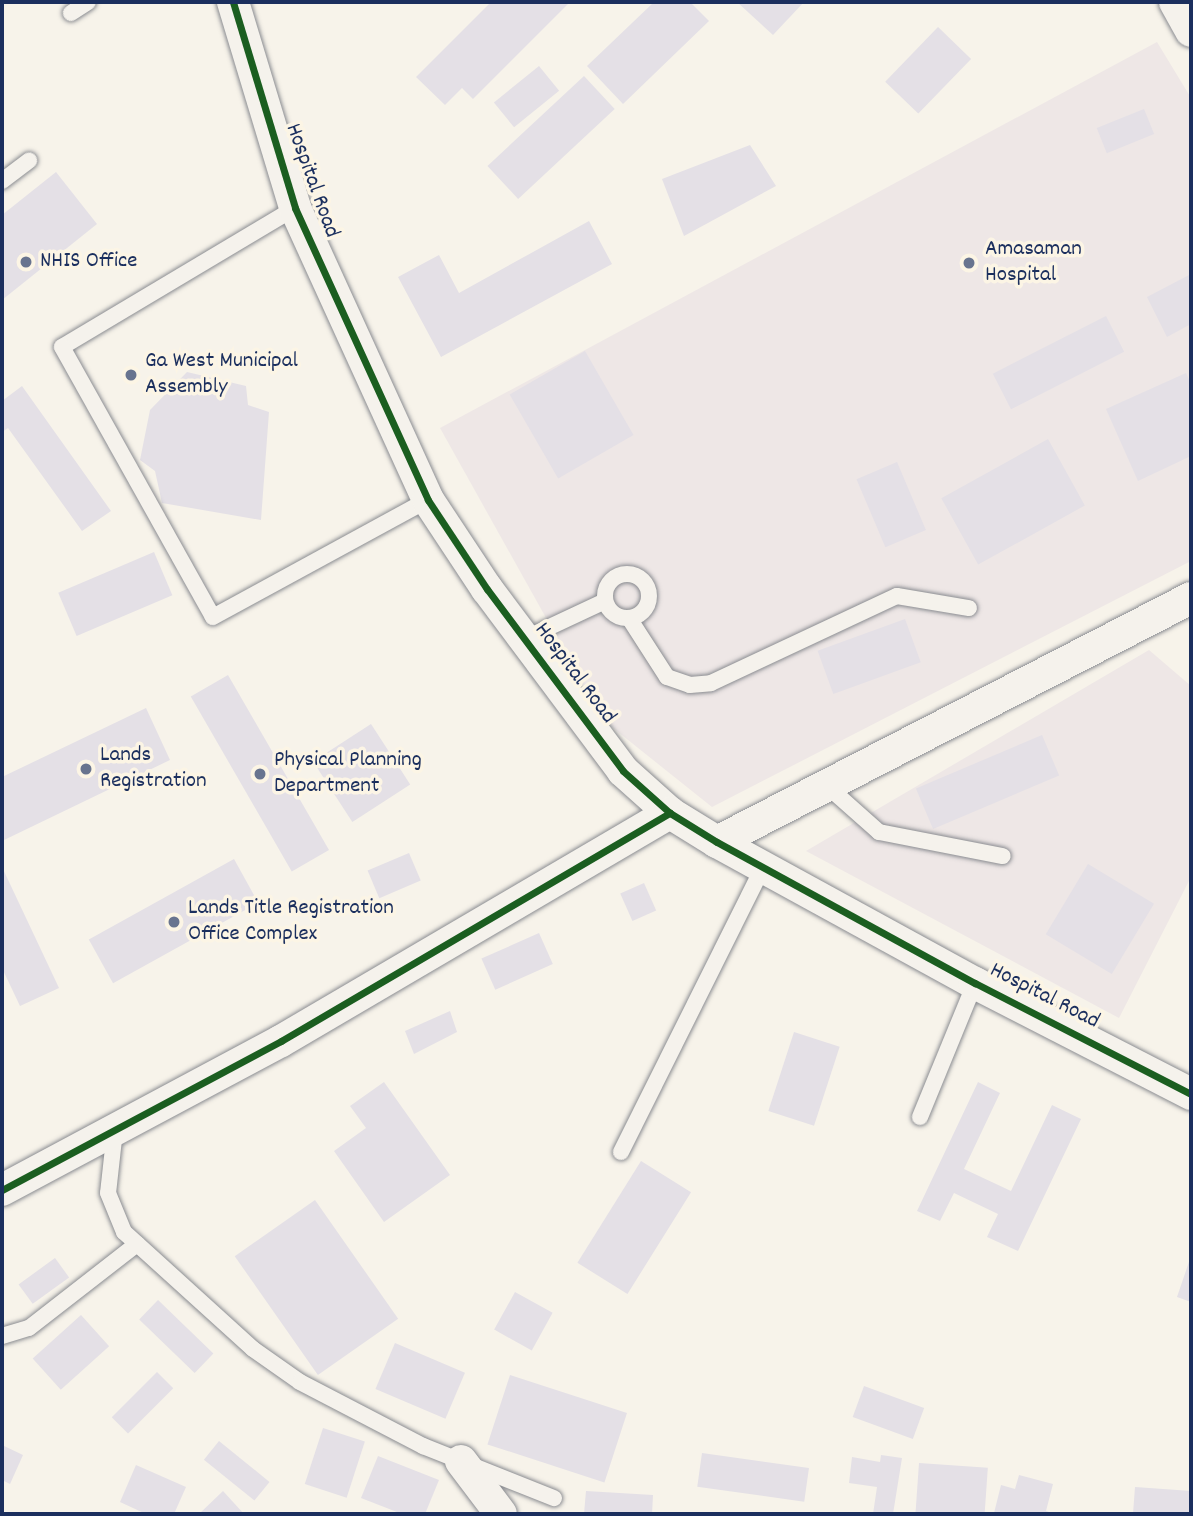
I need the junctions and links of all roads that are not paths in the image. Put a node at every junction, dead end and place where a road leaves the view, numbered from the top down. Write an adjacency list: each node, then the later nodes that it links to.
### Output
1 (88, 2): 4 (lane)
2 (233, 2): 8 (street, Hospital Road)
3 (1175, 2): 5 (street)
4 (71, 13)
5 (1191, 31)
6 (29, 161): 7 (lane)
7 (2, 181)
8 (295, 208): 9 (street, Hospital Road); 9 (lane)
9 (428, 500): 14 (street, Hospital Road)
10 (1191, 598): 15 (street)
11 (605, 601): 13 (lane); 13 (lane); 14 (lane)
12 (969, 608): 13 (lane)
13 (629, 618)
14 (524, 639): 16 (street, Hospital Road)
15 (826, 785): 17 (street); 18 (lane)
16 (670, 813): 17 (street, Hospital Road); 23 (street)
17 (717, 842): 19 (street, Hospital Road)
18 (1003, 856)
19 (763, 867): 20 (street, Hospital Road); 24 (lane)
20 (975, 983): 21 (street, Hospital Road); 22 (lane)
21 (1191, 1094)
22 (920, 1117)
23 (115, 1130): 25 (street); 26 (lane)
24 (621, 1152)
25 (2, 1190)
26 (137, 1244): 27 (lane); 28 (lane)
27 (2, 1336)
28 (461, 1461): 29 (lane); 30 (street)
29 (554, 1499)
30 (501, 1514)

